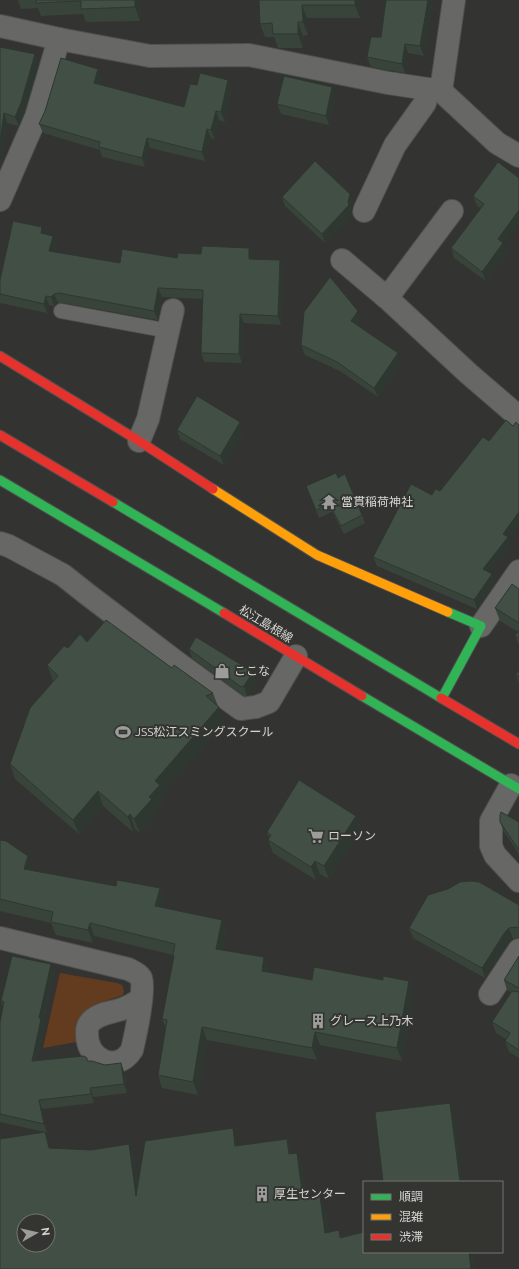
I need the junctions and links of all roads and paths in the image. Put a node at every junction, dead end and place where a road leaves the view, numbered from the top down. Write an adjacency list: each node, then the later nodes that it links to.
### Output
1 (454, 0): 4 (street)
2 (0, 26): 3 (street)
3 (59, 39): 4 (street); 6 (street)
4 (434, 90): 5 (street); 7 (street)
5 (519, 156)
6 (0, 200)
7 (364, 211)
8 (452, 211): 10 (street)
9 (342, 260): 10 (street)
10 (387, 298): 14 (street)
11 (61, 312): 12 (lane)
12 (171, 321): 16 (street)
13 (0, 356): 16 (main road)
14 (519, 417)
15 (0, 435): 22 (main road)
16 (139, 441): 20 (main road)
17 (0, 480): 21 (main road, 松江島根線)
18 (0, 544): 21 (street)
19 (519, 571): 20 (street)
20 (481, 626): 22 (main road)
21 (296, 656): 24 (main road, 松江島根線)
22 (442, 698): 23 (main road)
23 (519, 744)
24 (515, 787): 25 (street)
25 (519, 881)
26 (0, 938): 29 (street)
27 (519, 950): 28 (street)
28 (490, 994)
29 (141, 999)

